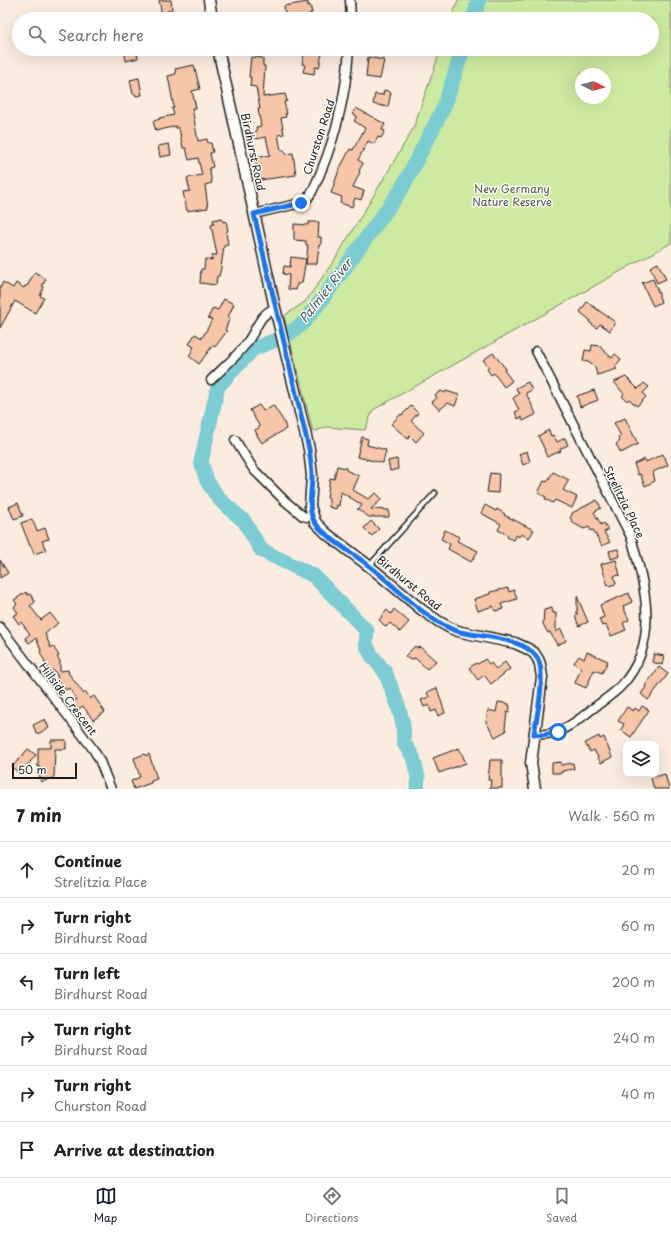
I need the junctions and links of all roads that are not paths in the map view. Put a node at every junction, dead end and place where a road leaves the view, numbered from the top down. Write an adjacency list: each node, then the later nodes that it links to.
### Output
1 (209, 0): 3 (street)
2 (350, 0): 4 (street)
3 (211, 12)
4 (350, 12)
5 (220, 56): 7 (street, Birdhurst Road)
6 (348, 56): 7 (street, Churston Road)
7 (254, 214): 8 (street, Birdhurst Road)
8 (277, 313): 10 (street); 13 (street, Birdhurst Road)
9 (536, 351): 16 (street, Strelitzia Place)
10 (211, 380)
11 (235, 440): 13 (street)
12 (435, 493): 14 (lane)
13 (312, 515): 14 (street, Birdhurst Road)
14 (369, 566): 16 (street, Birdhurst Road)
15 (0, 627): 17 (street, Hillside Crescent)
16 (534, 734): 18 (street, Birdhurst Road)
17 (111, 789)
18 (535, 789)

